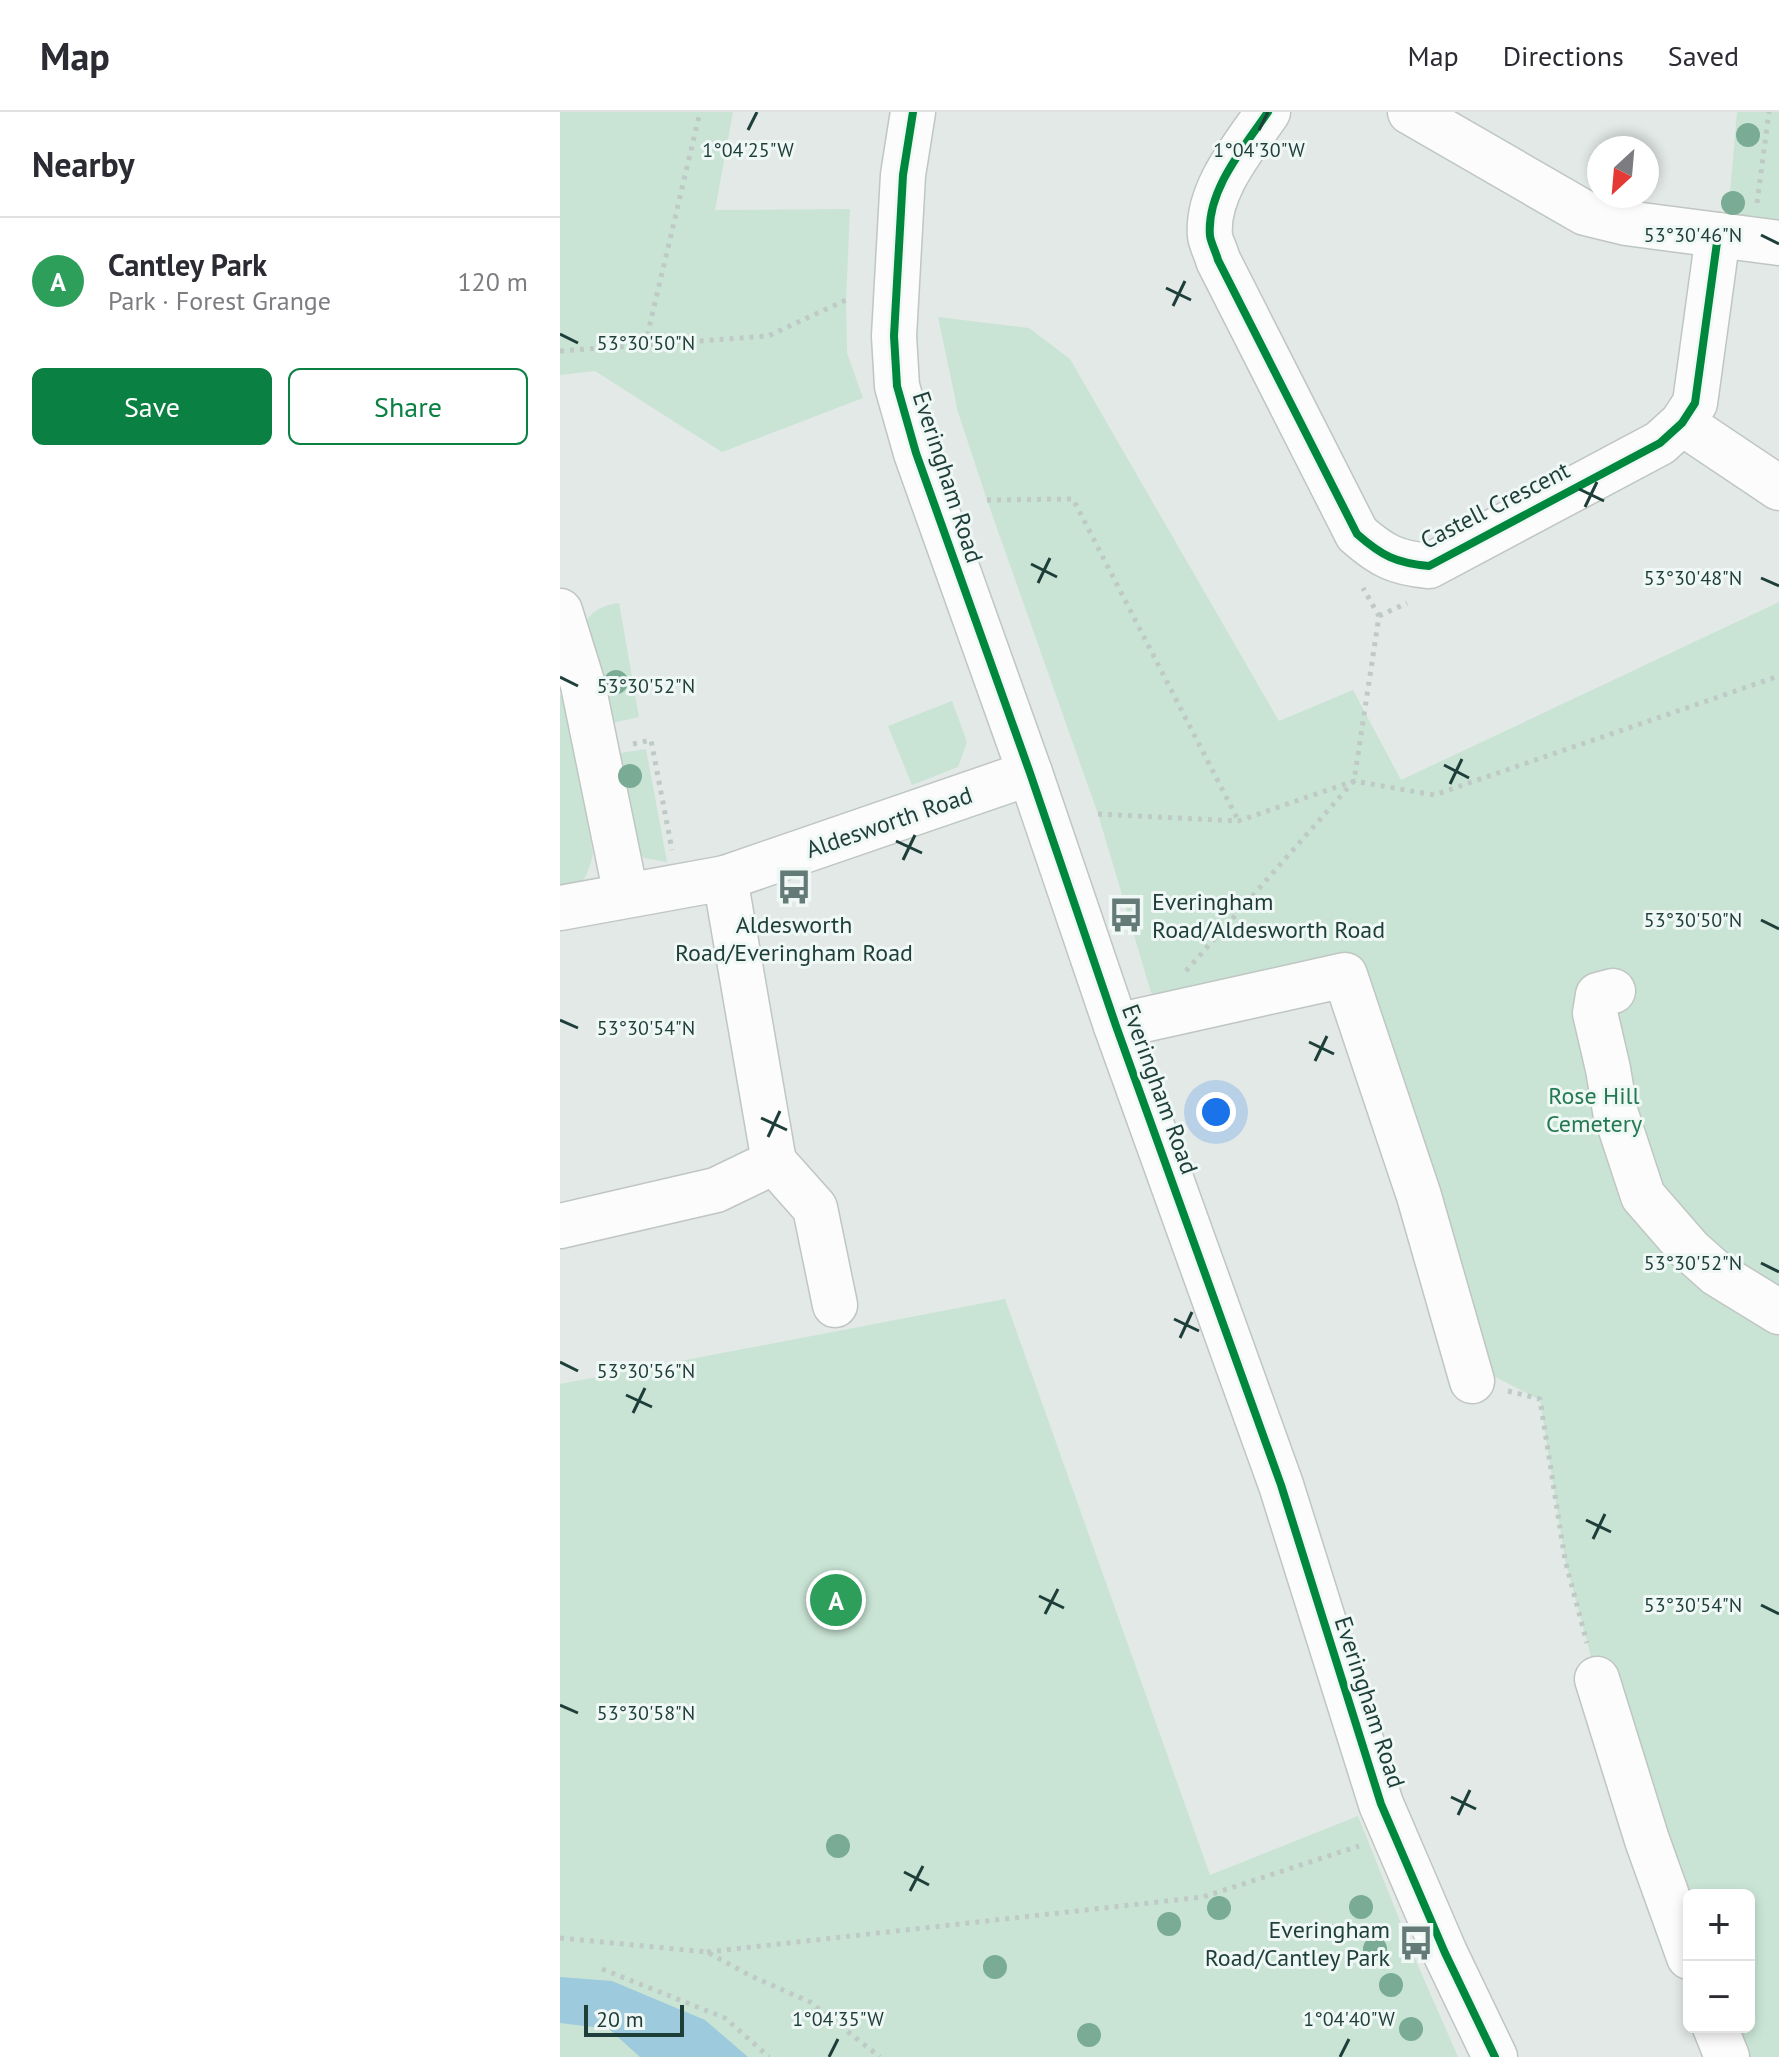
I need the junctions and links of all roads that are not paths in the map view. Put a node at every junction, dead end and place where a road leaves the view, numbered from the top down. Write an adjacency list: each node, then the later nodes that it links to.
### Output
1 (913, 112): 8 (street, Everingham Road)
2 (1268, 112): 5 (street, Castell Crescent)
3 (1410, 112): 4 (street)
4 (1749, 239): 5 (street, Castell Crescent)
5 (1682, 423): 6 (street)
6 (1779, 488)
7 (560, 611): 10 (street)
8 (1030, 773): 9 (street, Aldesworth Road); 13 (street, Everingham Road)
9 (725, 878): 10 (street, Aldesworth Road); 14 (street)
10 (626, 895): 11 (street, Aldesworth Road)
11 (560, 908)
12 (1613, 991): 17 (street)
13 (1116, 1026): 18 (street); 22 (street, Everingham Road)
14 (774, 1162): 15 (street); 16 (street)
15 (560, 1226)
16 (835, 1305)
17 (1779, 1312)
18 (1472, 1381)
19 (1597, 1679): 20 (street)
20 (1683, 1940)
21 (1717, 2033): 23 (street)
22 (1495, 2057)
23 (1727, 2057)

